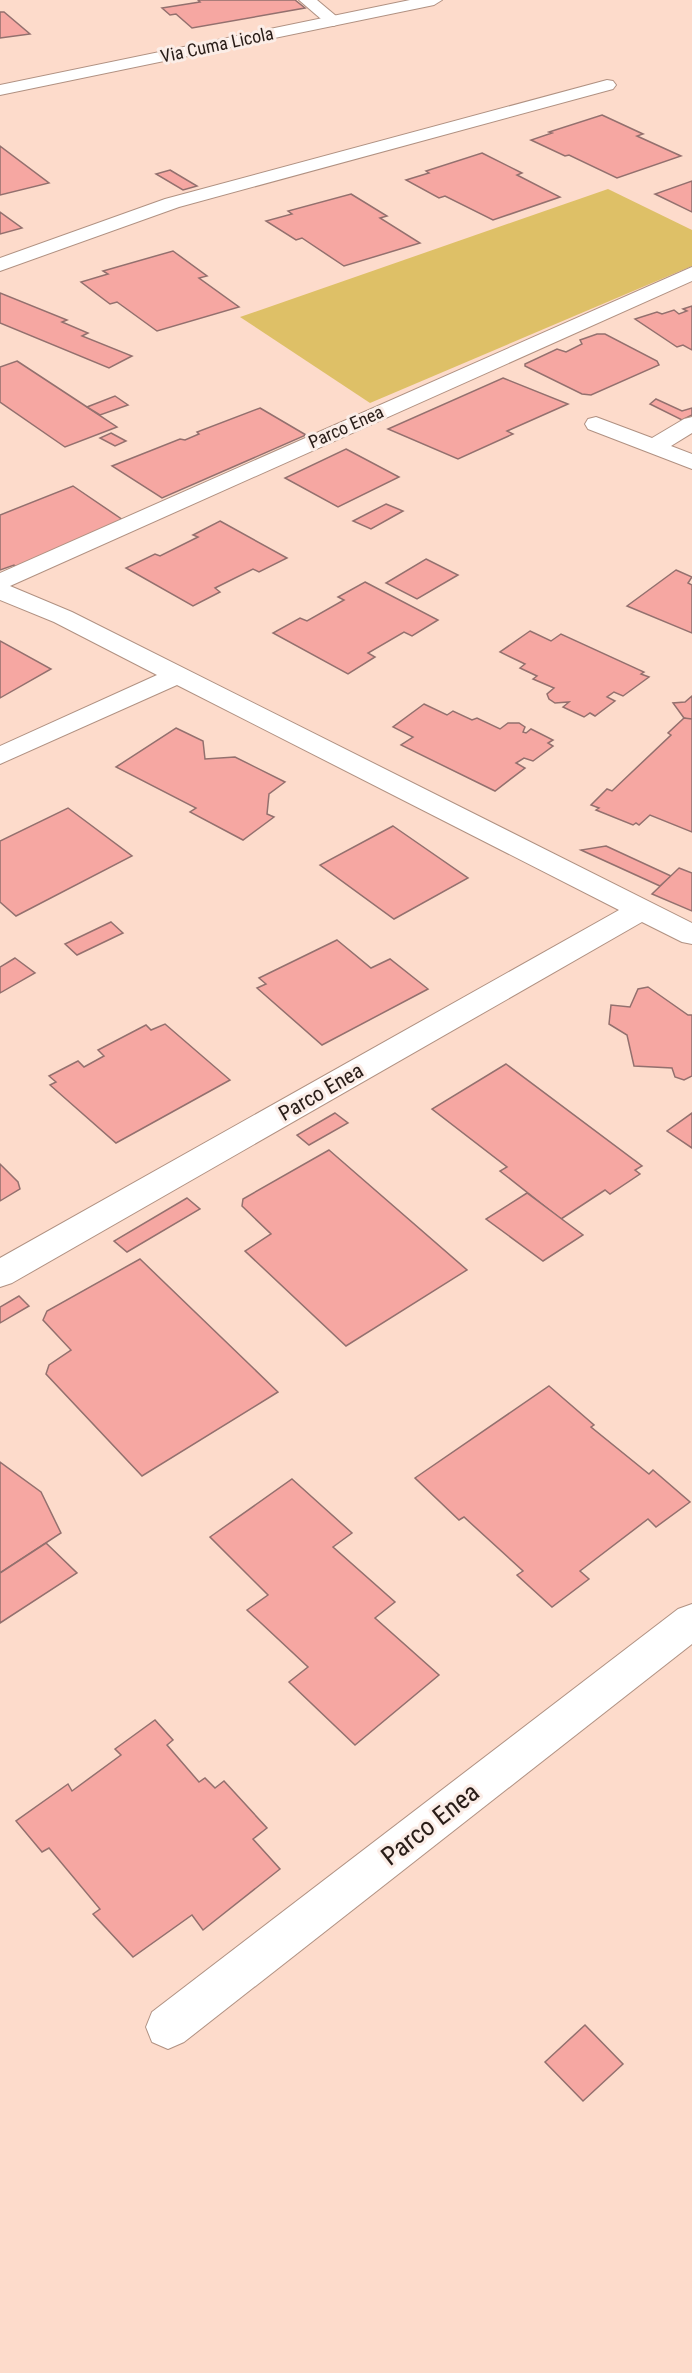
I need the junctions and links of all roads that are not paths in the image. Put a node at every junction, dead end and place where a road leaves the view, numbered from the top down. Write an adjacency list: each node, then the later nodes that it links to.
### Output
1 (307, 0): 3 (street)
2 (434, 0): 3 (street, Via Cuma Licola)
3 (334, 21): 5 (street, Via Cuma Licola)
4 (607, 85): 6 (street)
5 (0, 90)
6 (0, 265)
7 (692, 273): 12 (street, Parco Enea)
8 (596, 424): 10 (street)
9 (692, 424): 10 (street)
10 (653, 447): 11 (street)
11 (692, 462)
12 (0, 582)
13 (0, 591): 14 (street)
14 (178, 675): 15 (street); 16 (street)
15 (0, 756)
16 (642, 909): 17 (street); 18 (street, Parco Enea)
17 (692, 935)
18 (0, 1274)
19 (692, 1621): 20 (street, Parco Enea)
20 (168, 2027)

